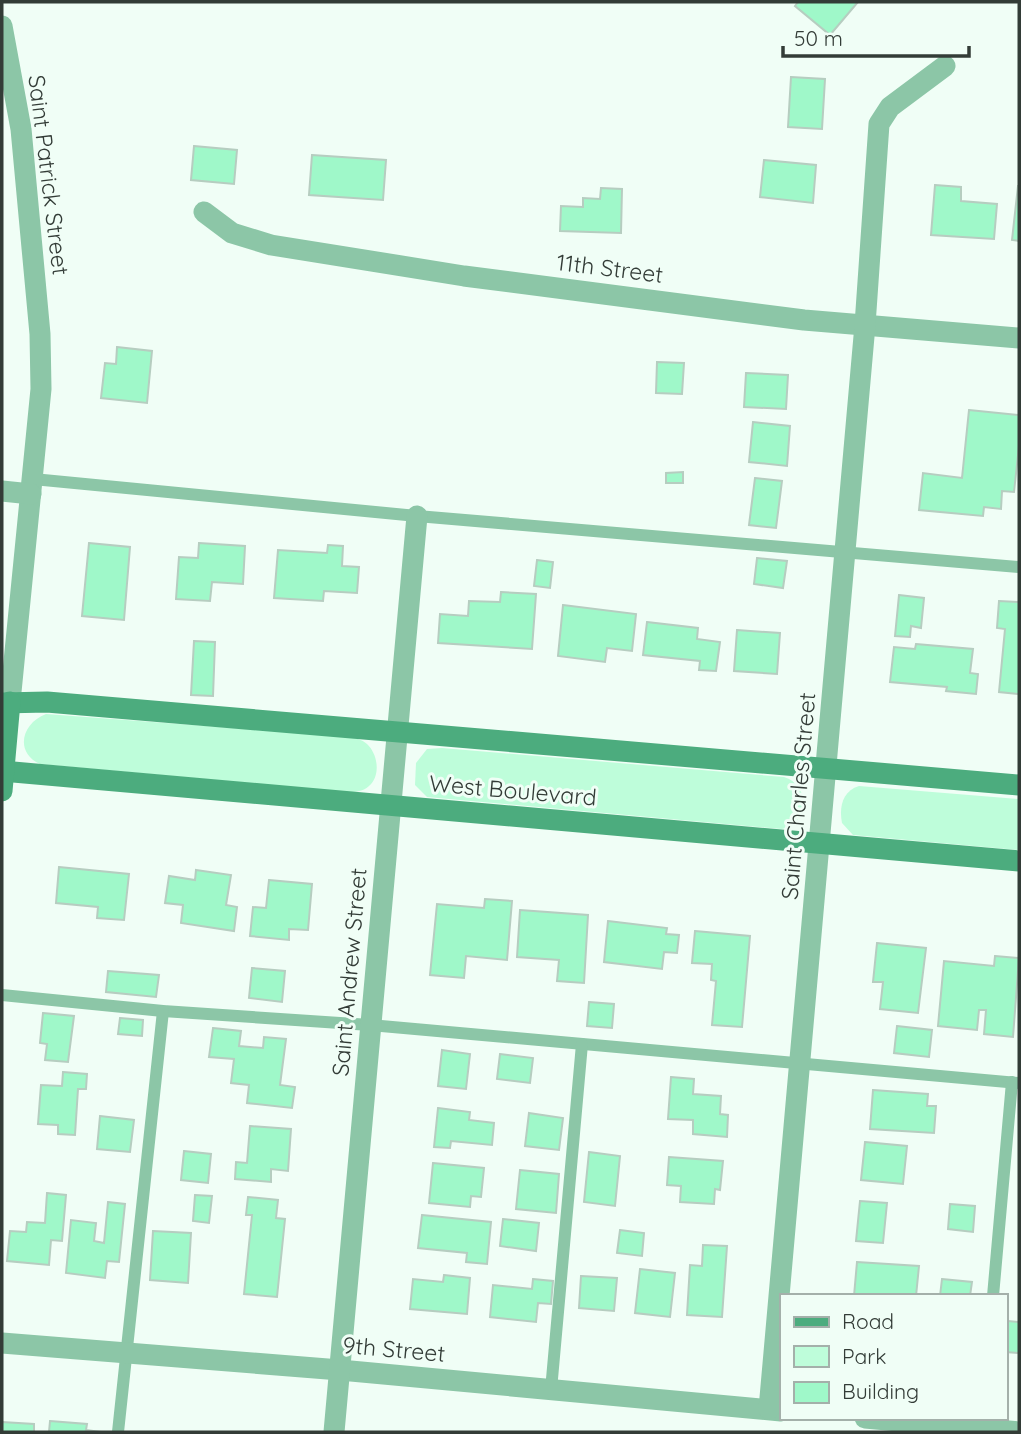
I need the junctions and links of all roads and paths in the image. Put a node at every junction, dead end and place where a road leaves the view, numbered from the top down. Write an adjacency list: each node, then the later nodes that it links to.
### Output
1 (2, 26): 6 (street, Saint Patrick Street)
2 (945, 66): 4 (street, Saint Charles Street)
3 (204, 212): 4 (street, 11th Street)
4 (865, 325): 5 (street, 11th Street); 9 (street, Saint Charles Street)
5 (1019, 338)
6 (32, 486): 7 (street); 8 (lane); 11 (street, Saint Patrick Street)
7 (2, 491)
8 (416, 516): 9 (lane); 12 (street, Saint Andrew Street)
9 (845, 553): 10 (lane); 13 (street, Saint Charles Street)
10 (1019, 567)
11 (6, 702): 12 (street); 14 (street, Saint Patrick Street)
12 (397, 730): 13 (street); 16 (street, Saint Andrew Street)
13 (827, 768): 15 (street); 17 (street, Saint Charles Street)
14 (2, 778): 16 (street, West Boulevard)
15 (1019, 785)
16 (390, 807): 17 (street, West Boulevard); 21 (street, Saint Andrew Street)
17 (820, 842): 18 (street, West Boulevard); 23 (street, Saint Charles Street)
18 (1019, 861)
19 (2, 995): 20 (lane)
20 (163, 1010): 21 (lane); 29 (lane)
21 (369, 1025): 22 (lane); 30 (street, Saint Andrew Street)
22 (582, 1044): 23 (lane); 31 (lane)
23 (800, 1063): 24 (lane); 25 (street, Saint Charles Street)
24 (1015, 1082): 26 (lane)
25 (783, 1294)
26 (993, 1294)
27 (780, 1341): 32 (street, Saint Charles Street)
28 (2, 1343): 29 (street, 9th Street)
29 (127, 1353): 30 (street, 9th Street); 35 (lane)
30 (340, 1370): 31 (street, 9th Street); 36 (street, Saint Andrew Street)
31 (551, 1390): 32 (street, 9th Street)
32 (775, 1410)
33 (904, 1420): 34 (street)
34 (982, 1424): 37 (street)
35 (118, 1432)
36 (334, 1432)
37 (1019, 1432)

